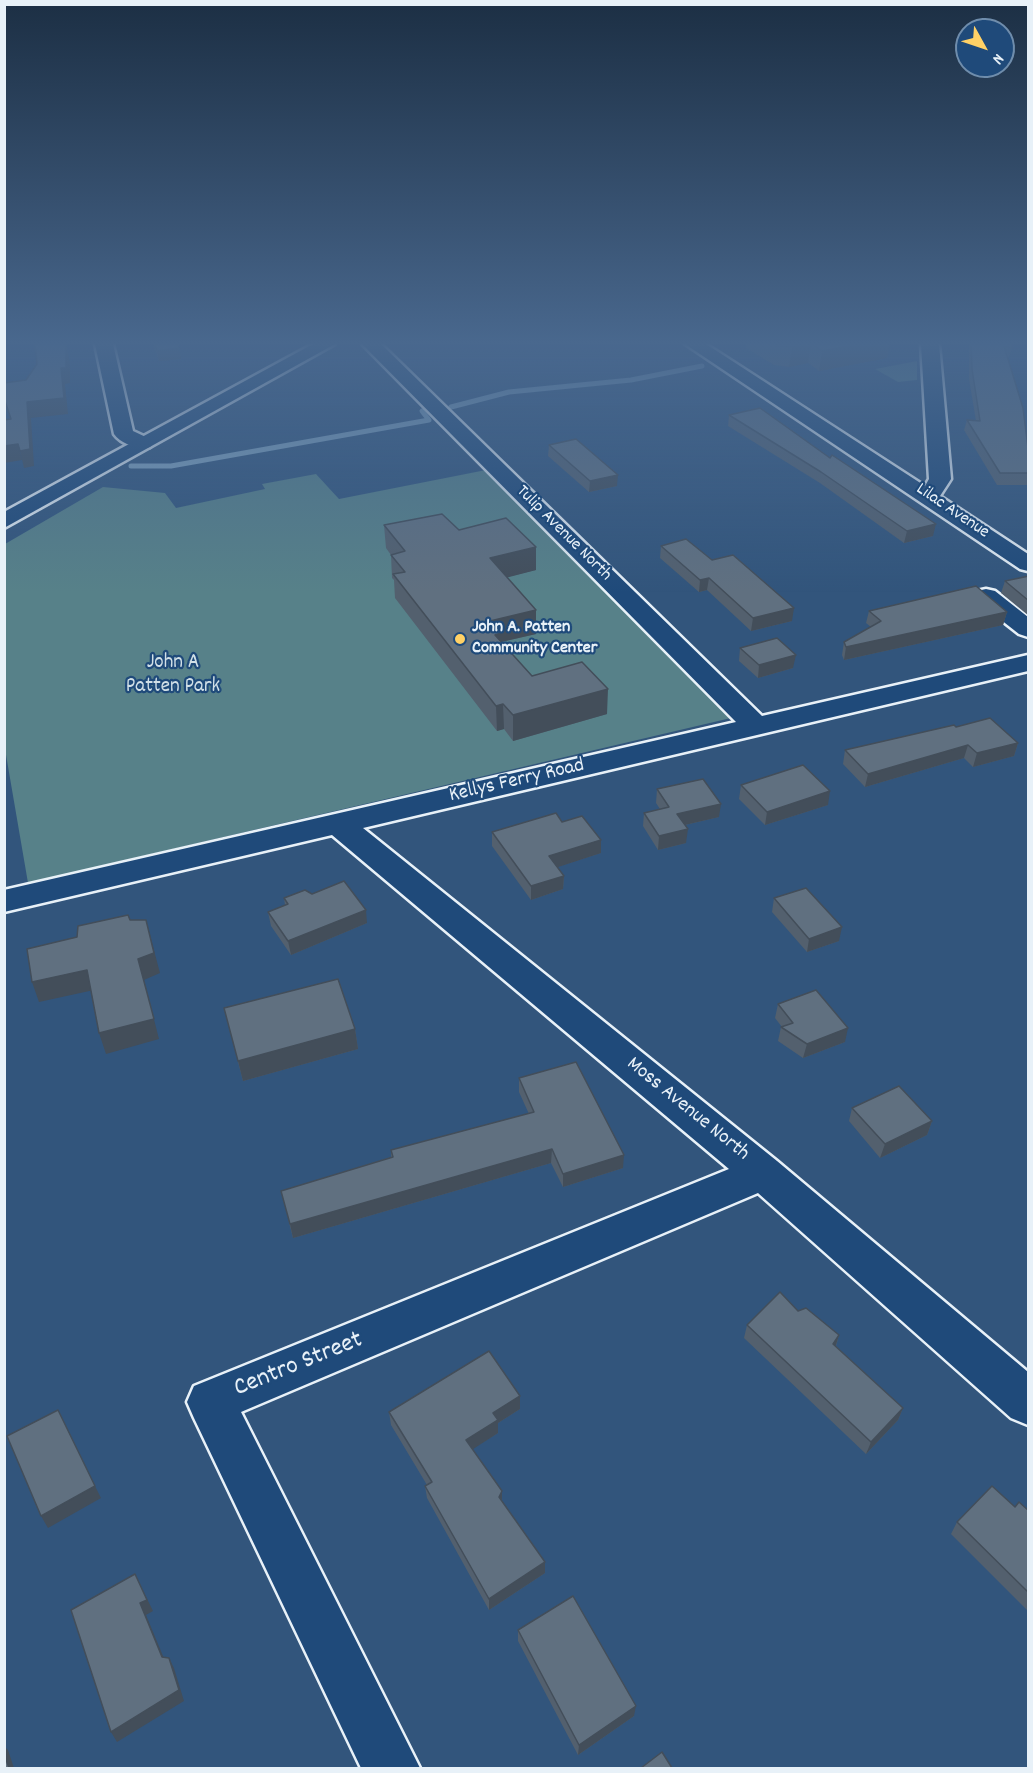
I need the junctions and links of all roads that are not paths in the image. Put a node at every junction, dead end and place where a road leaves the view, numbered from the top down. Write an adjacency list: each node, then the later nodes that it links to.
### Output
1 (122, 427): 6 (street)
2 (173, 427): 6 (street)
3 (454, 427): 13 (street, Tulip Avenue North)
4 (821, 427): 7 (street, Lilac Avenue)
5 (936, 427): 7 (street)
6 (143, 443): 8 (street)
7 (929, 497): 9 (street, Lilac Avenue)
8 (4, 521)
9 (1029, 564)
10 (986, 596): 11 (street)
11 (1029, 629)
12 (1029, 663): 13 (street, Kellys Ferry Road)
13 (755, 725): 14 (street, Kellys Ferry Road)
14 (340, 825): 15 (street, Kellys Ferry Road); 16 (street, Moss Avenue North)
15 (4, 901)
16 (763, 1173): 17 (street, Moss Avenue North); 18 (street, Centro Street)
17 (1029, 1402)
18 (391, 1768)

